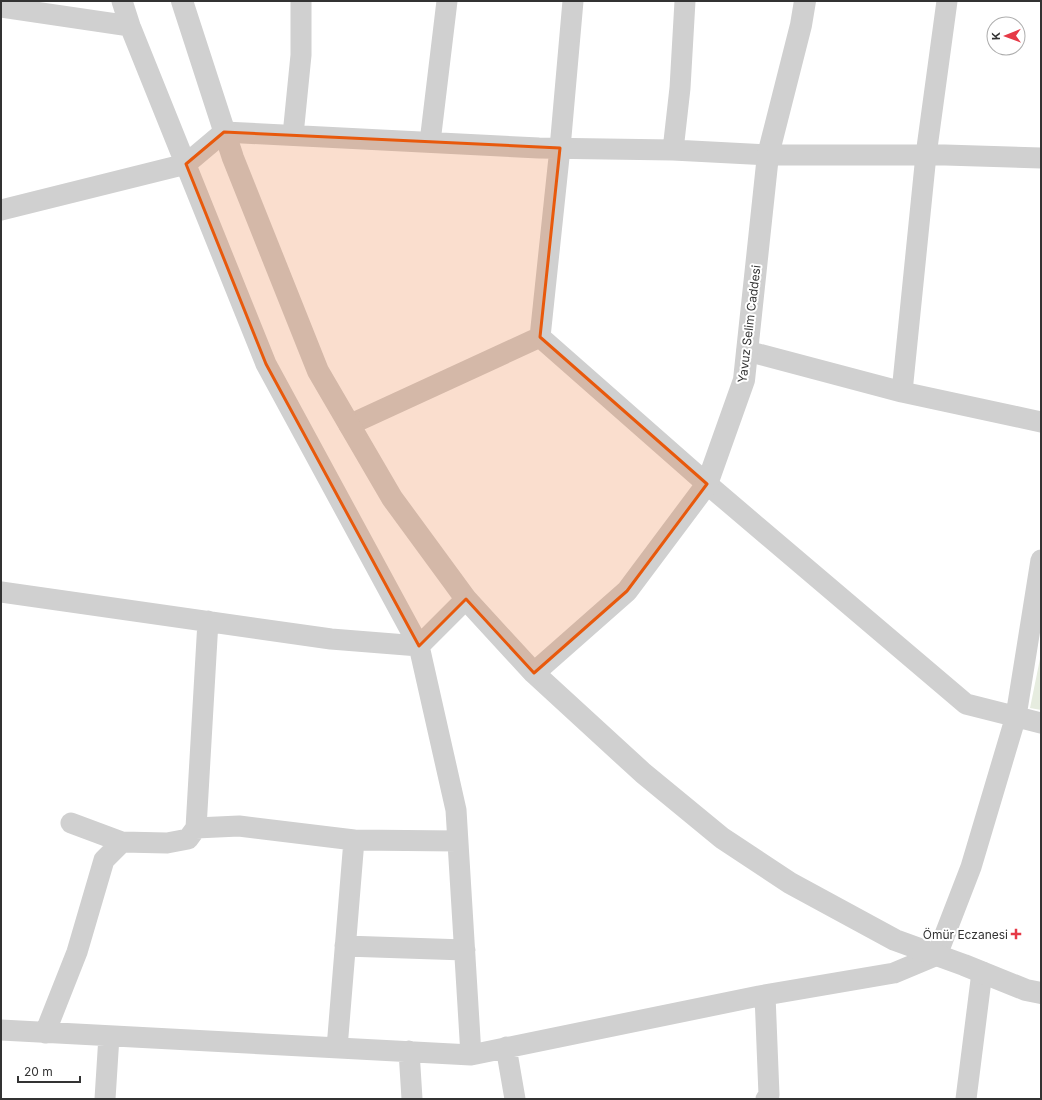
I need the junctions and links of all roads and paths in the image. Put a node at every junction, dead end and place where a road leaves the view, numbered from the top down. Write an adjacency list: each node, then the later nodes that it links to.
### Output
1 (122, 1): 10 (street)
2 (182, 1): 11 (street)
3 (301, 1): 12 (street)
4 (447, 1): 13 (street)
5 (573, 1): 14 (street)
6 (685, 1): 15 (street)
7 (806, 1): 16 (street, Yavuz Selim Caddesi)
8 (947, 1): 17 (street)
9 (1, 7): 10 (street)
10 (130, 26): 19 (street)
11 (224, 132): 12 (street); 19 (street); 25 (street)
12 (294, 135): 13 (street)
13 (430, 142): 14 (street)
14 (560, 148): 15 (street); 21 (street)
15 (673, 150): 16 (street)
16 (768, 155): 17 (street); 22 (street, Yavuz Selim Caddesi)
17 (926, 155): 18 (street); 23 (street)
18 (1041, 158)
19 (186, 164): 20 (street); 31 (street)
20 (1, 210)
21 (540, 337): 25 (street); 26 (street)
22 (747, 351): 23 (street); 26 (street, Yavuz Selim Caddesi)
23 (902, 392): 24 (street)
24 (1041, 422)
25 (349, 425): 29 (street)
26 (707, 484): 32 (street, Yavuz Selim Caddesi); 33 (street)
27 (1041, 560): 33 (street)
28 (1, 592): 30 (street)
29 (466, 598): 31 (street); 32 (street)
30 (208, 621): 31 (street); 36 (street)
31 (419, 646): 38 (street)
32 (534, 673): 42 (street)
33 (1016, 716): 34 (street); 42 (street)
34 (1041, 723)
35 (71, 823): 39 (street)
36 (196, 828): 37 (street); 39 (street)
37 (354, 840): 38 (street); 40 (street)
38 (458, 841): 41 (street)
39 (122, 842): 47 (street)
40 (345, 946): 41 (street); 50 (street)
41 (465, 950): 52 (street)
42 (937, 955): 43 (street); 45 (street)
43 (982, 972): 44 (street); 57 (street)
44 (1041, 992)
45 (765, 995): 49 (street); 56 (street)
46 (1, 1030): 47 (street)
47 (45, 1033): 48 (street)
48 (109, 1036): 50 (street); 53 (street)
49 (506, 1047): 52 (street); 55 (street)
50 (336, 1048): 51 (street)
51 (409, 1051): 52 (street); 54 (street)
52 (471, 1055)
53 (105, 1099)
54 (412, 1099)
55 (515, 1099)
56 (766, 1099)
57 (966, 1099)

